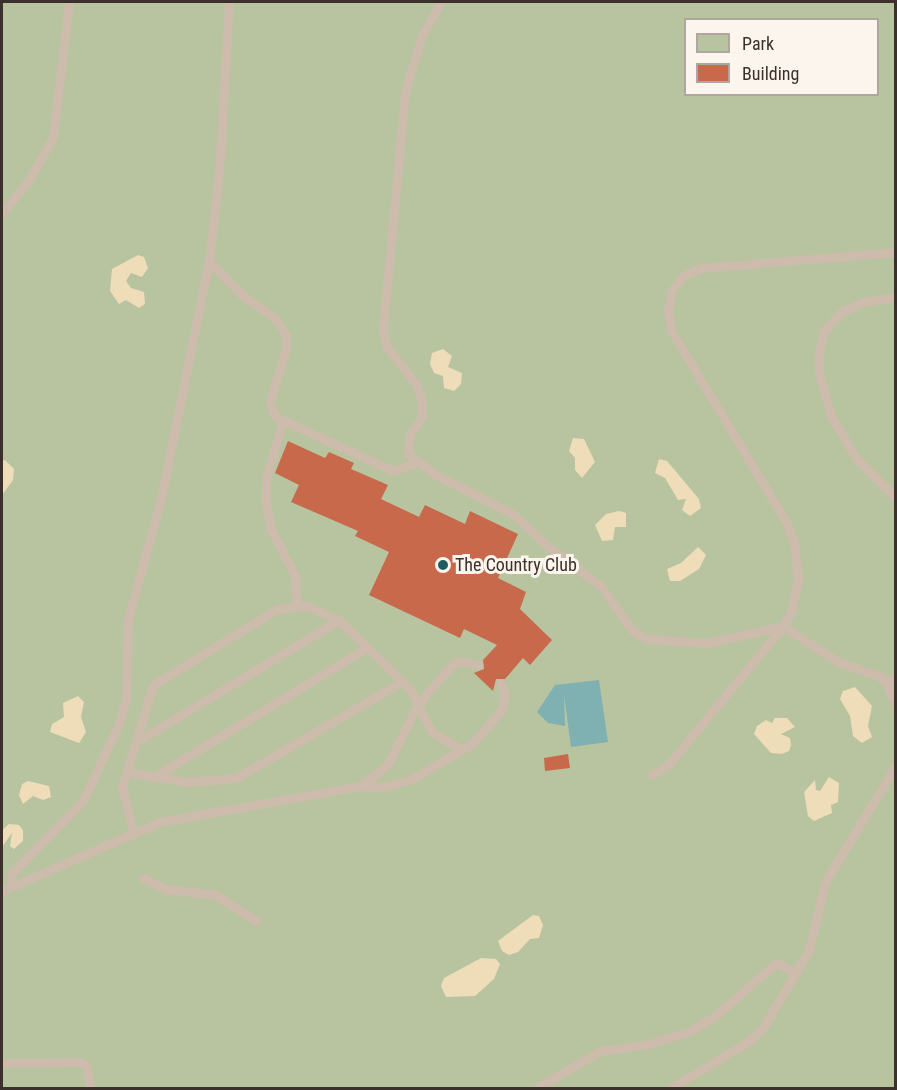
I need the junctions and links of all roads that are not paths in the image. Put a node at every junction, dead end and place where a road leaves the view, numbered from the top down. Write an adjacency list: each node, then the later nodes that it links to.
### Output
1 (69, 2): 4 (lane)
2 (229, 2): 6 (lane)
3 (441, 2): 9 (lane)
4 (2, 213)
5 (896, 252): 13 (lane)
6 (209, 261): 8 (lane); 31 (lane)
7 (896, 297): 10 (lane)
8 (283, 420): 9 (lane); 11 (lane)
9 (417, 462): 13 (lane)
10 (896, 498)
11 (297, 606): 12 (lane); 22 (lane)
12 (339, 620): 14 (lane); 22 (lane)
13 (783, 626): 18 (lane); 26 (lane)
14 (368, 647): 17 (lane); 27 (lane)
15 (479, 665): 20 (lane)
16 (896, 677): 18 (lane)
17 (403, 681): 20 (lane); 27 (lane)
18 (886, 683): 21 (lane)
19 (501, 684): 23 (lane)
20 (418, 704): 23 (lane); 28 (lane)
21 (896, 704)
22 (136, 742): 25 (lane)
23 (459, 748): 28 (lane)
24 (896, 765): 34 (lane)
25 (126, 772): 27 (lane); 29 (lane)
26 (652, 775)
27 (154, 777)
28 (361, 786): 29 (lane)
29 (133, 831): 31 (lane)
30 (143, 878): 33 (lane)
31 (11, 886): 32 (lane)
32 (2, 891)
33 (256, 921)
34 (797, 974): 37 (lane); 38 (lane)
35 (2, 1063): 36 (lane)
36 (90, 1089)
37 (537, 1089)
38 (671, 1089)

